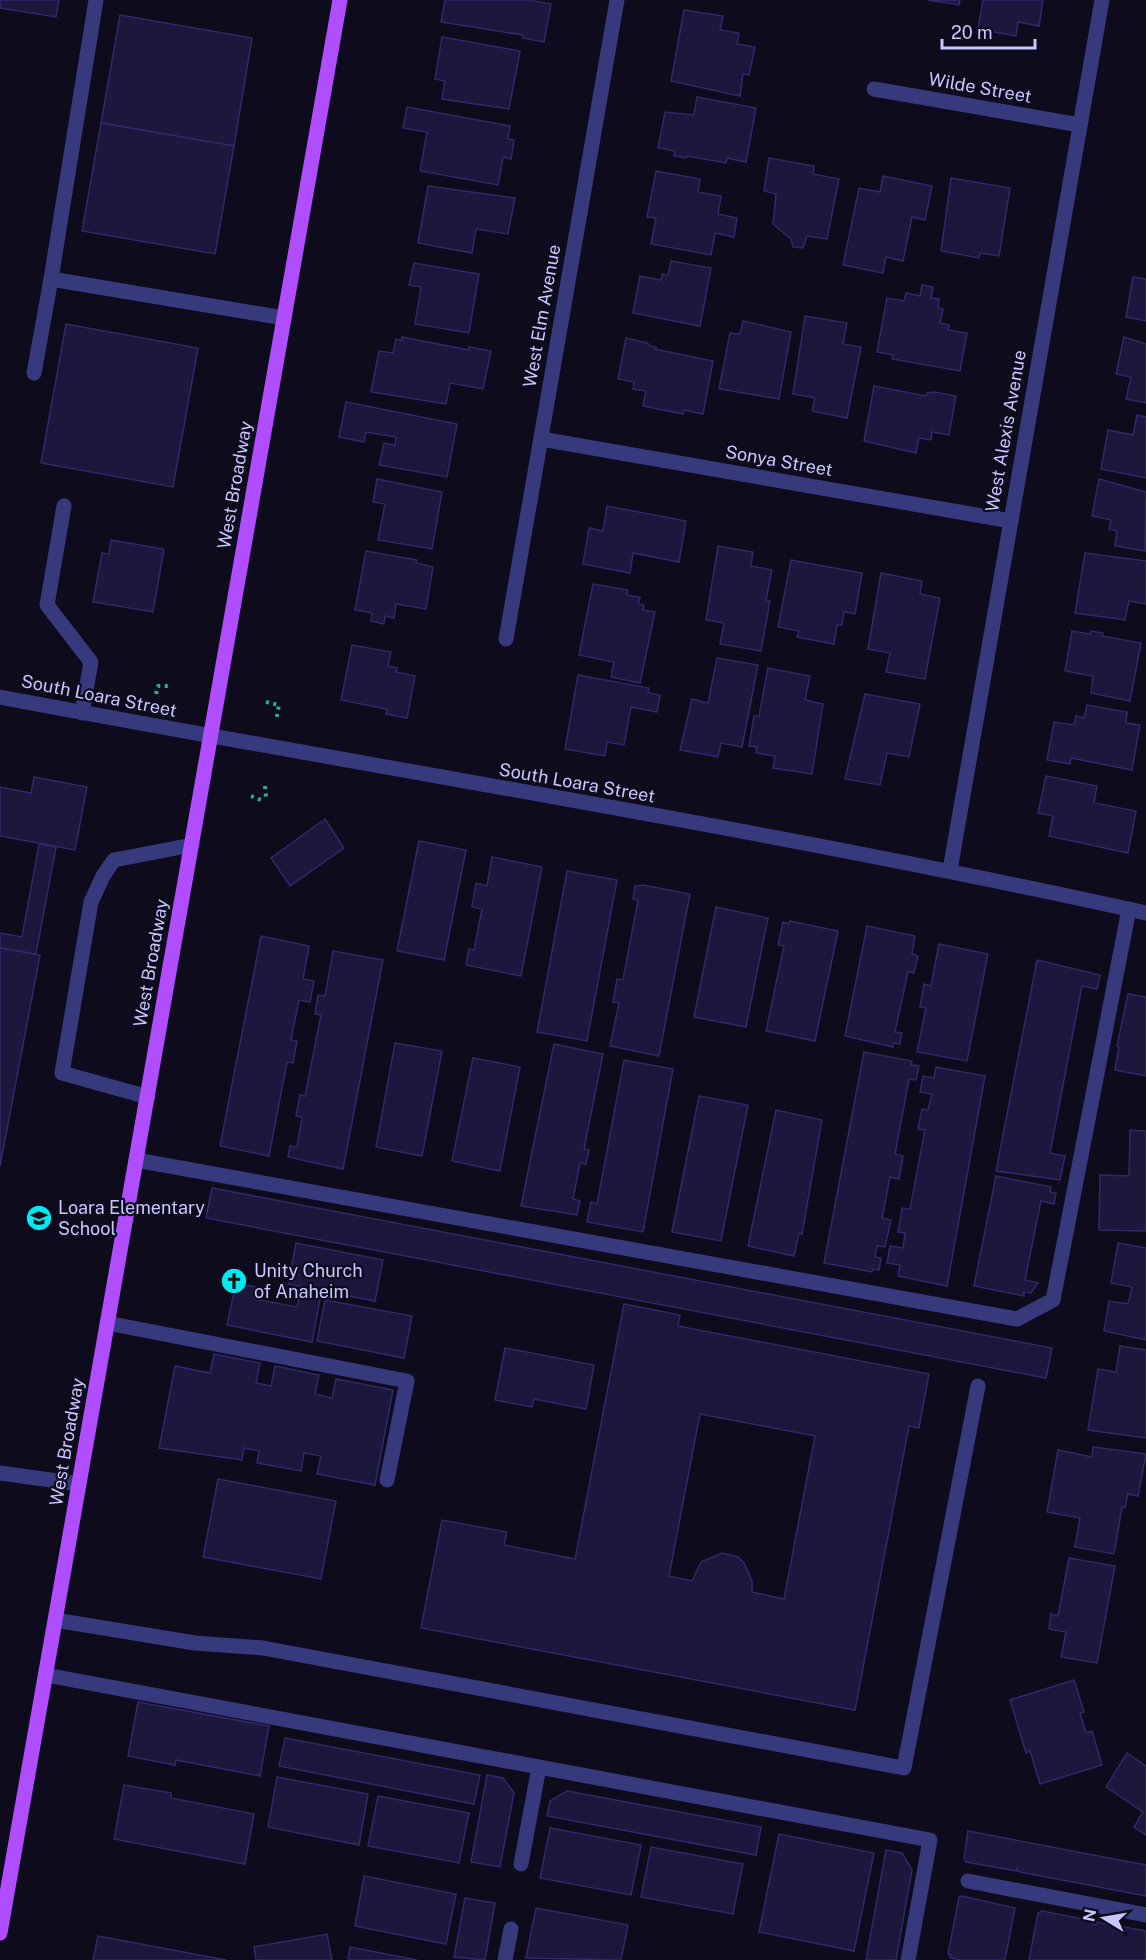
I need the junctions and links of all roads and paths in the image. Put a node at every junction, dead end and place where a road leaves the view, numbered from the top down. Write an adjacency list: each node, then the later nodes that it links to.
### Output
1 (96, 0): 7 (street)
2 (340, 0): 8 (main road, West Broadway)
3 (617, 0): 10 (street, West Elm Avenue)
4 (1101, 0): 6 (street, West Alexis Avenue)
5 (874, 89): 6 (street, Wilde Street)
6 (1080, 125): 12 (street, West Alexis Avenue)
7 (51, 279): 8 (street); 9 (street)
8 (284, 318): 20 (main road, West Broadway)
9 (34, 373)
10 (540, 439): 12 (street, Sonya Street); 13 (street, West Elm Avenue)
11 (64, 506): 18 (street)
12 (1011, 521): 26 (street, West Alexis Avenue)
13 (506, 639)
14 (169, 686): 15 (path)
15 (156, 694)
16 (0, 697): 18 (street, South Loara Street)
17 (266, 702): 19 (path)
18 (82, 713): 20 (street, South Loara Street)
19 (276, 721)
20 (211, 737): 25 (main road, West Broadway); 26 (street, South Loara Street)
21 (265, 786): 23 (path)
22 (251, 796): 24 (path)
23 (266, 797)
24 (261, 801)
25 (192, 845): 29 (main road, West Broadway); 29 (street)
26 (950, 870): 27 (street, South Loara Street)
27 (1129, 909): 28 (street, South Loara Street); 30 (street)
28 (1146, 913)
29 (148, 1097): 30 (main road, West Broadway)
30 (136, 1160): 31 (main road, West Broadway)
31 (108, 1323): 34 (street); 35 (main road, West Broadway)
32 (978, 1386): 36 (street)
33 (0, 1473): 35 (street)
34 (387, 1480)
35 (79, 1484): 36 (main road, West Broadway)
36 (55, 1620): 37 (main road, West Broadway)
37 (46, 1675): 38 (street); 43 (main road, West Broadway)
38 (539, 1767): 39 (street); 45 (street)
39 (521, 1864)
40 (968, 1881): 41 (street)
41 (1146, 1915)
42 (511, 1929): 44 (street)
43 (0, 1933)
44 (505, 1960)
45 (908, 1960)

